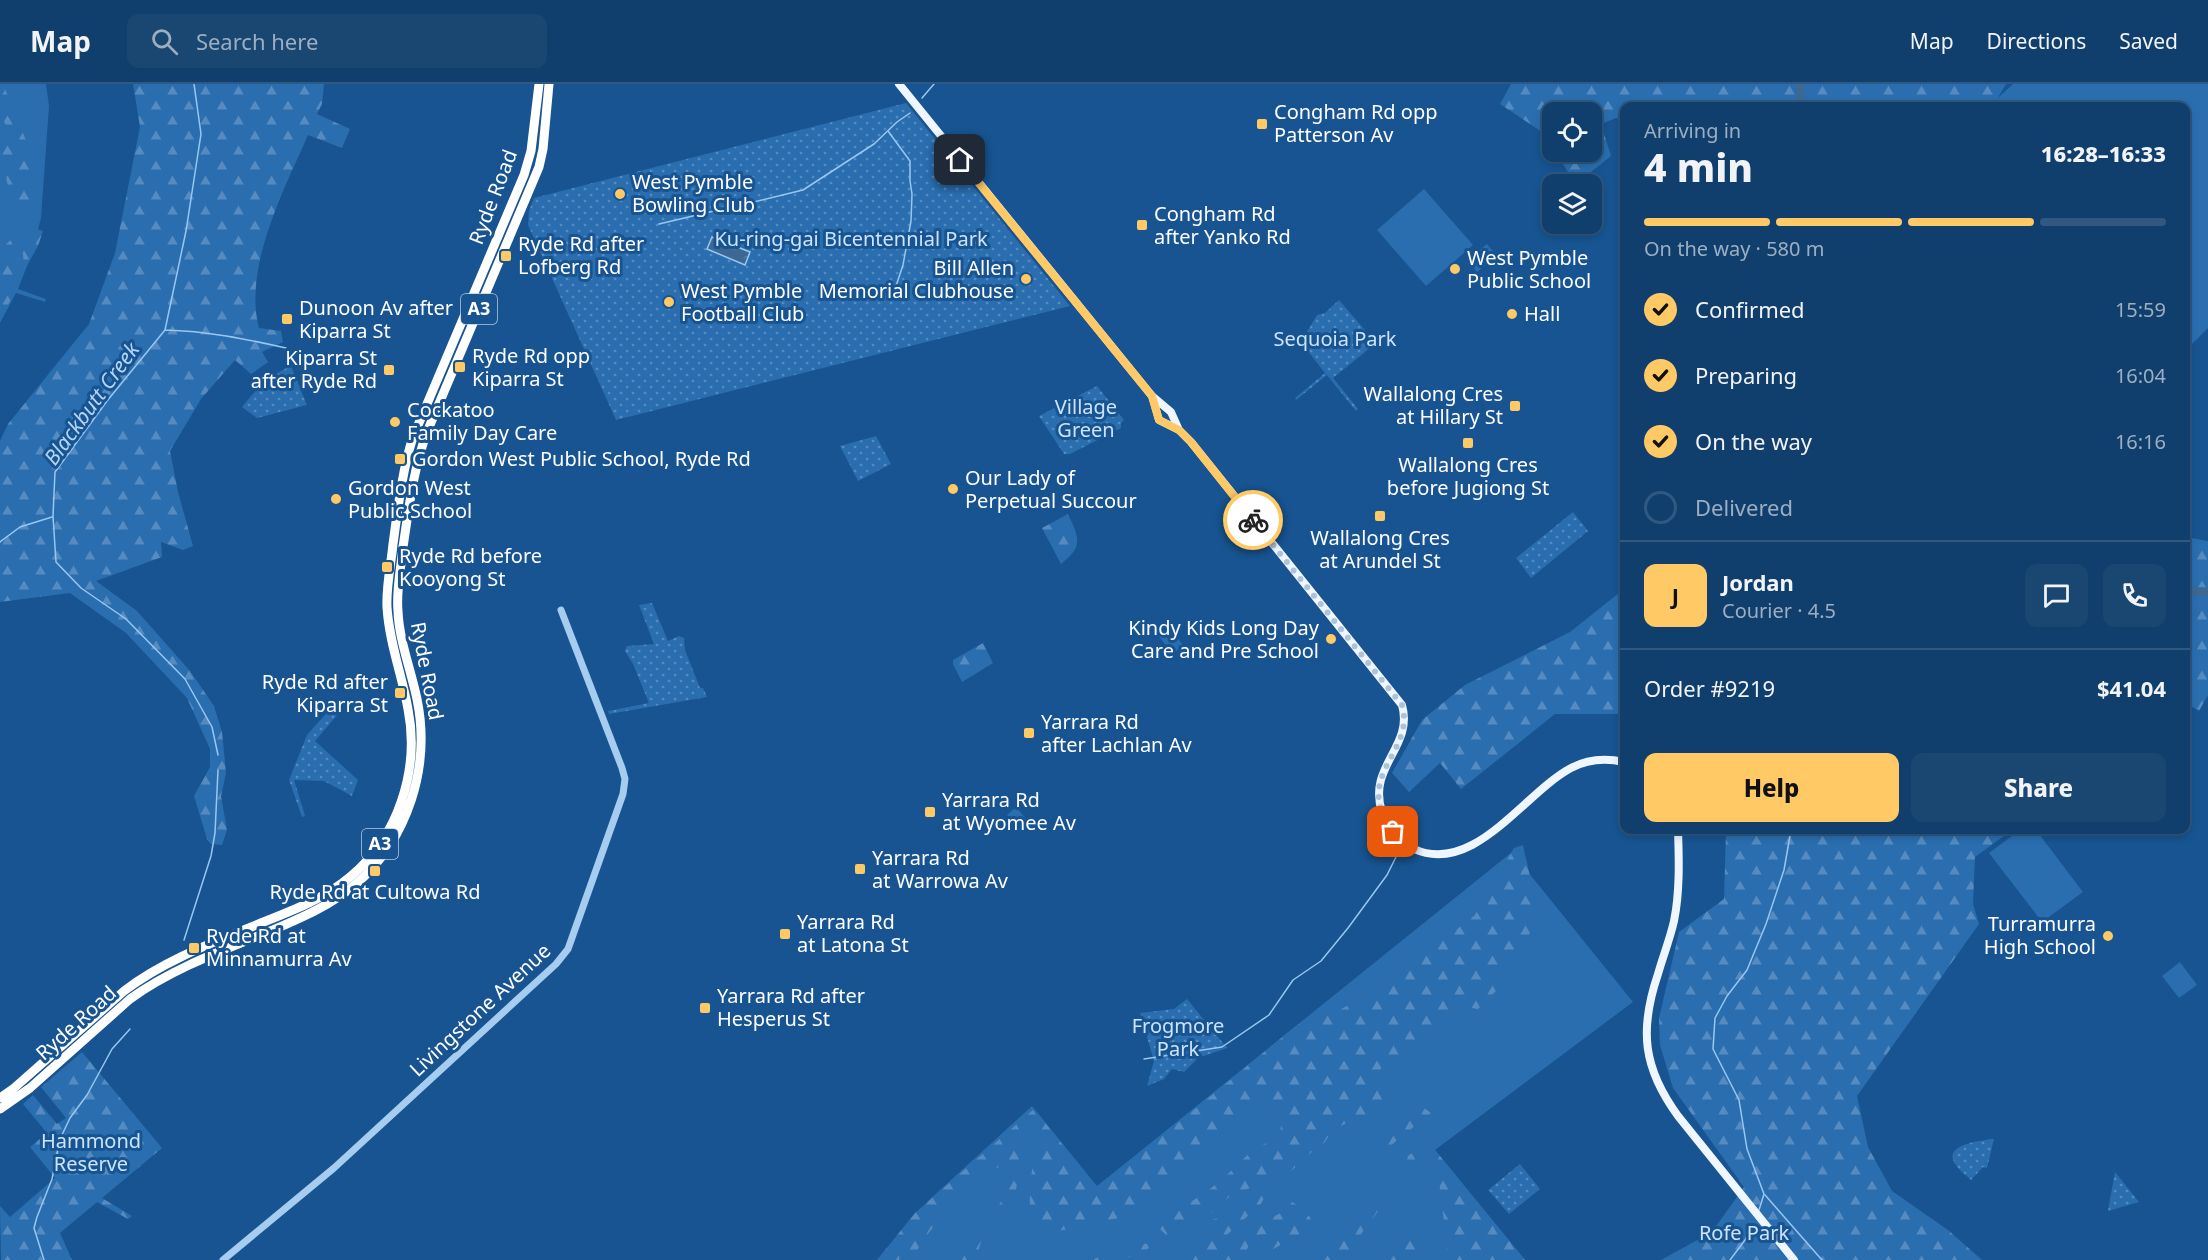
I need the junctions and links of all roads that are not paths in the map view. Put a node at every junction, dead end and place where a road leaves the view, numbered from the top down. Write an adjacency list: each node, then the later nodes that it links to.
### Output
1 (540, 84): 12 (highway, Ryde Road / A3)
2 (549, 84): 13 (highway, Ryde Road / A3)
3 (899, 84): 4 (main road)
4 (1152, 396): 5 (main road); 6 (main road)
5 (1158, 412): 6 (main road); 7 (main road)
6 (1170, 412): 7 (main road); 8 (main road)
7 (1164, 422): 8 (main road)
8 (1179, 430): 10 (main road)
9 (561, 610): 14 (street, Livingstone Avenue)
10 (1620, 762)
11 (1678, 834): 15 (main road)
12 (0, 1098)
13 (0, 1109)
14 (222, 1260)
15 (1794, 1260)

